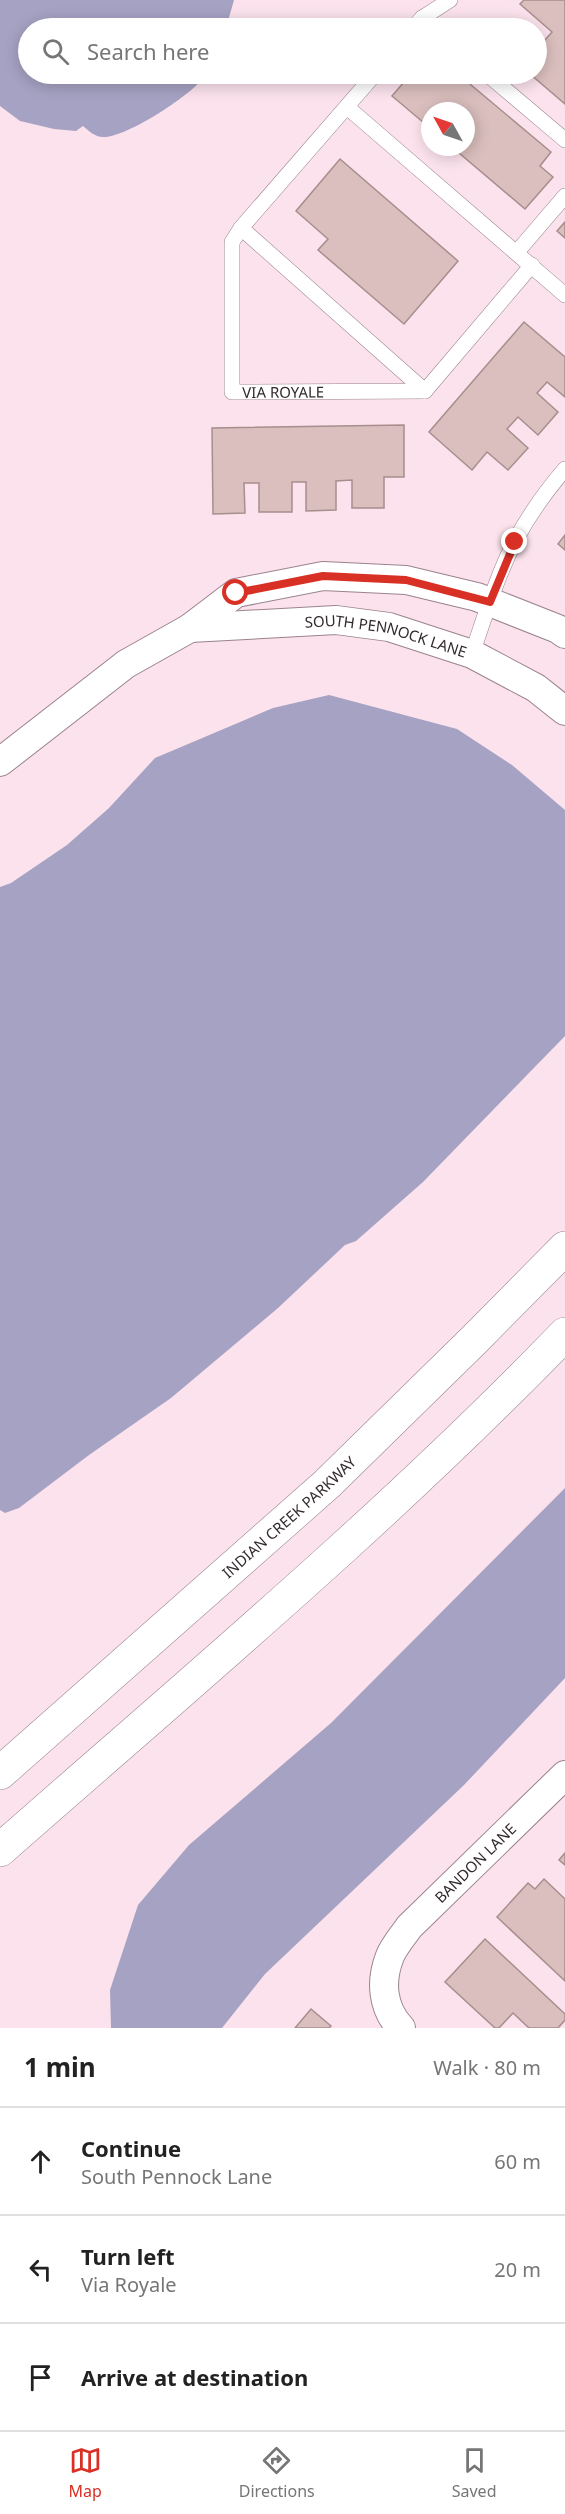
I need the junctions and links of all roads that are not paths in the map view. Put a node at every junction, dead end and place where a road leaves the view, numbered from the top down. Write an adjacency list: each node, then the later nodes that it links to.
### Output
1 (450, 0): 2 (lane)
2 (425, 18)
3 (367, 84): 5 (lane, VIA ROYALE)
4 (499, 84): 6 (lane)
5 (347, 107): 8 (lane, VIA ROYALE); 9 (lane)
6 (565, 140)
7 (565, 196): 9 (lane)
8 (241, 228): 12 (lane); 12 (lane, VIA ROYALE)
9 (517, 252): 10 (lane)
10 (532, 265): 11 (lane); 12 (lane)
11 (565, 295)
12 (425, 391)
13 (565, 468): 14 (lane)
14 (490, 602): 15 (street, SOUTH PENNOCK LANE); 16 (street, SOUTH PENNOCK LANE); 17 (lane)
15 (190, 628): 17 (street, SOUTH PENNOCK LANE); 19 (street, SOUTH PENNOCK LANE)
16 (565, 634)
17 (472, 654): 18 (street, SOUTH PENNOCK LANE)
18 (565, 711)
19 (0, 762)
20 (565, 1248): 22 (street, INDIAN CREEK PARKWAY)
21 (565, 1334): 24 (street)
22 (0, 1773)
23 (565, 1775): 25 (street, BANDON LANE)
24 (0, 1850)
25 (401, 2028)

